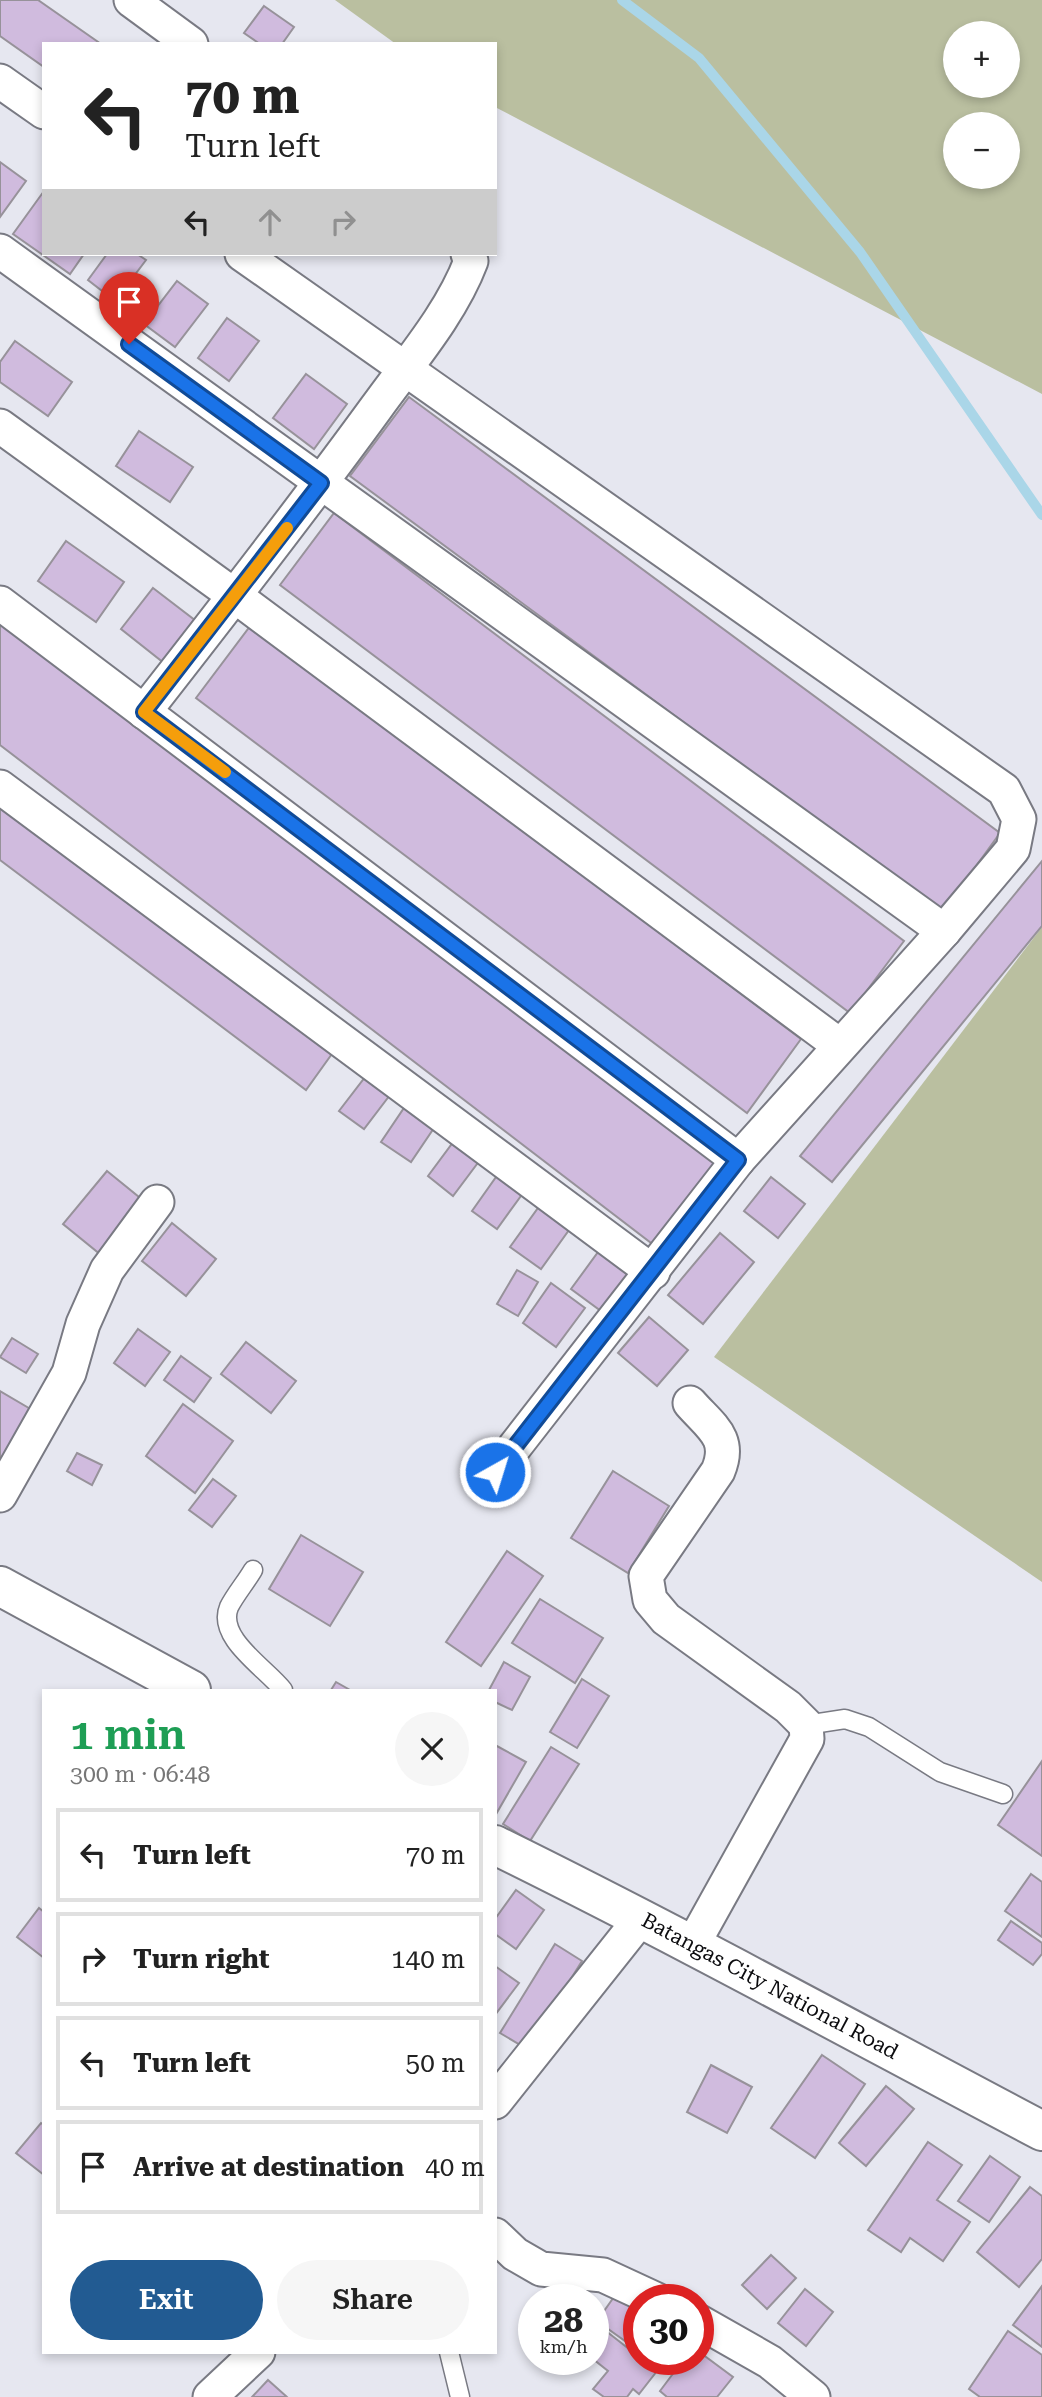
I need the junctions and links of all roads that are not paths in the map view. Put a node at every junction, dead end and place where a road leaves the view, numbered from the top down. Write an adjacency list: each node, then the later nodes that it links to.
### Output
1 (131, 0): 2 (street)
2 (188, 42)
3 (0, 80): 4 (street)
4 (42, 111)
5 (0, 251): 10 (street)
6 (245, 256): 8 (street)
7 (469, 256): 8 (street)
8 (404, 370): 10 (street); 15 (street)
9 (0, 426): 11 (street)
10 (321, 483): 11 (street); 15 (street)
11 (235, 596): 13 (street); 16 (street)
12 (0, 603): 13 (street)
13 (144, 712): 17 (street)
14 (0, 787): 19 (street)
15 (944, 931): 16 (street)
16 (839, 1045): 17 (street)
17 (738, 1160): 19 (street)
18 (157, 1202): 22 (street)
19 (653, 1272): 21 (street)
20 (690, 1403): 27 (street)
21 (495, 1472)
22 (0, 1495)
23 (254, 1570): 26 (lane)
24 (0, 1586): 25 (street)
25 (189, 1689)
26 (282, 1689)
27 (806, 1725): 28 (lane); 31 (street)
28 (1003, 1794)
29 (497, 1846): 30 (street, Batangas City National Road)
30 (642, 1917): 31 (street, Batangas City National Road); 32 (street)
31 (693, 1944): 33 (street, Batangas City National Road)
32 (497, 2099)
33 (1042, 2131)
34 (497, 2237): 35 (street)
35 (624, 2284)
36 (714, 2330): 41 (street)
37 (256, 2354): 39 (street)
38 (449, 2354): 40 (lane)
39 (210, 2397)
40 (460, 2397)
41 (813, 2397)

